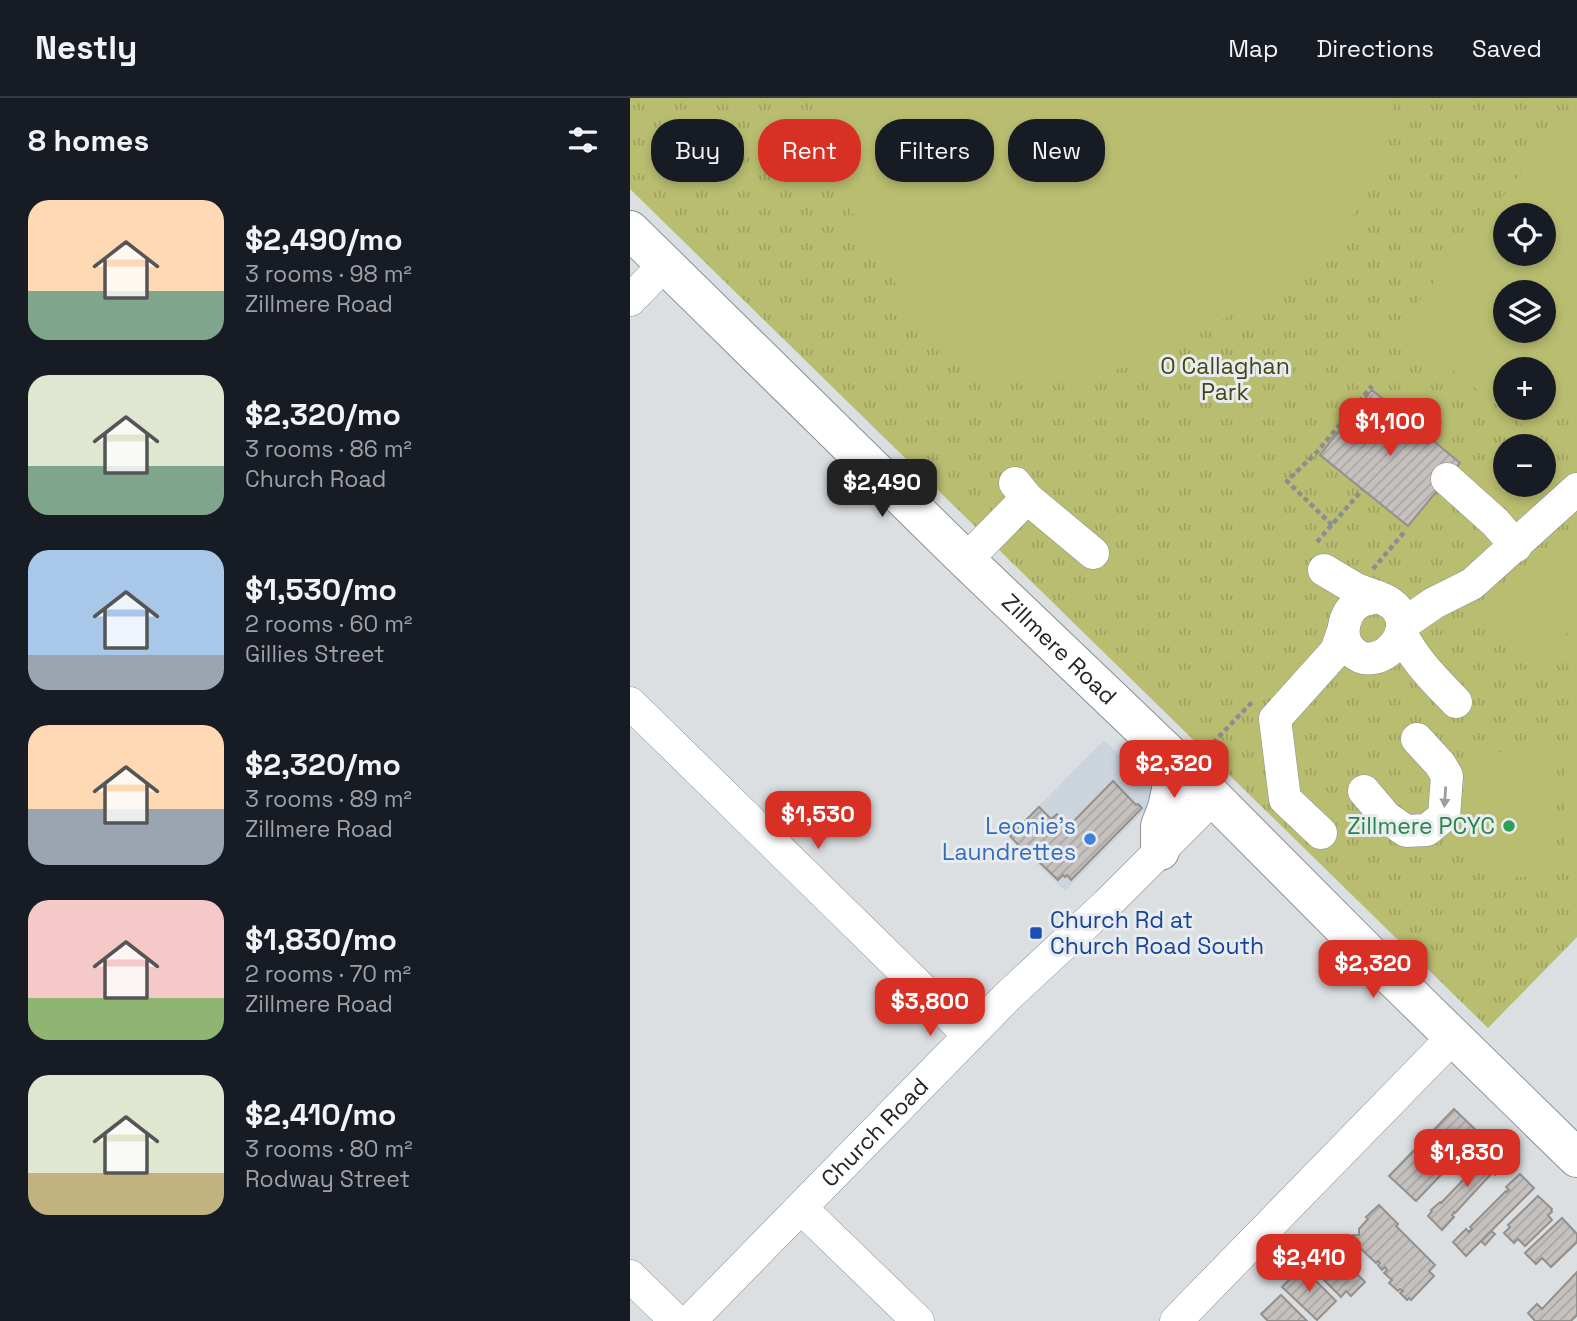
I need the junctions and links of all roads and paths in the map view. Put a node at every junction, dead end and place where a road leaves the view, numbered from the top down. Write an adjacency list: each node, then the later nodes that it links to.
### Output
1 (630, 230): 2 (main road, Zillmere Road)
2 (665, 264): 3 (street); 13 (main road, Zillmere Road)
3 (630, 300)
4 (1371, 386): 8 (path)
5 (1447, 479): 11 (street)
6 (1362, 489): 8 (path)
7 (1577, 489): 11 (street)
8 (1332, 525): 10 (path)
9 (1406, 530): 14 (path)
10 (1317, 542)
11 (1516, 546): 14 (street)
12 (1093, 553): 13 (street)
13 (966, 560): 23 (main road, Zillmere Road)
14 (1388, 606): 15 (street); 15 (street); 16 (street); 17 (street)
15 (1346, 622): 16 (street); 21 (street)
16 (1376, 657): 17 (street); 21 (street)
17 (1425, 670): 19 (street)
18 (1259, 695): 23 (path)
19 (1456, 702)
20 (630, 703): 28 (street)
21 (1277, 735): 26 (street)
22 (1417, 739): 24 (street, one-way to 24)
23 (1190, 757): 25 (main road, Zillmere Road); 27 (main road)
24 (1364, 791)
25 (1213, 798): 27 (street, Church Road); 29 (main road, Zillmere Road)
26 (1321, 833)
27 (1160, 851): 28 (street, Church Road)
28 (969, 1035): 31 (street, Church Road)
29 (1454, 1037): 30 (main road, Zillmere Road); 36 (street)
30 (1577, 1158)
31 (801, 1208): 34 (street, Church Road); 35 (street)
32 (630, 1276): 33 (street)
33 (676, 1321)
34 (690, 1321)
35 (918, 1321)
36 (1176, 1321)

